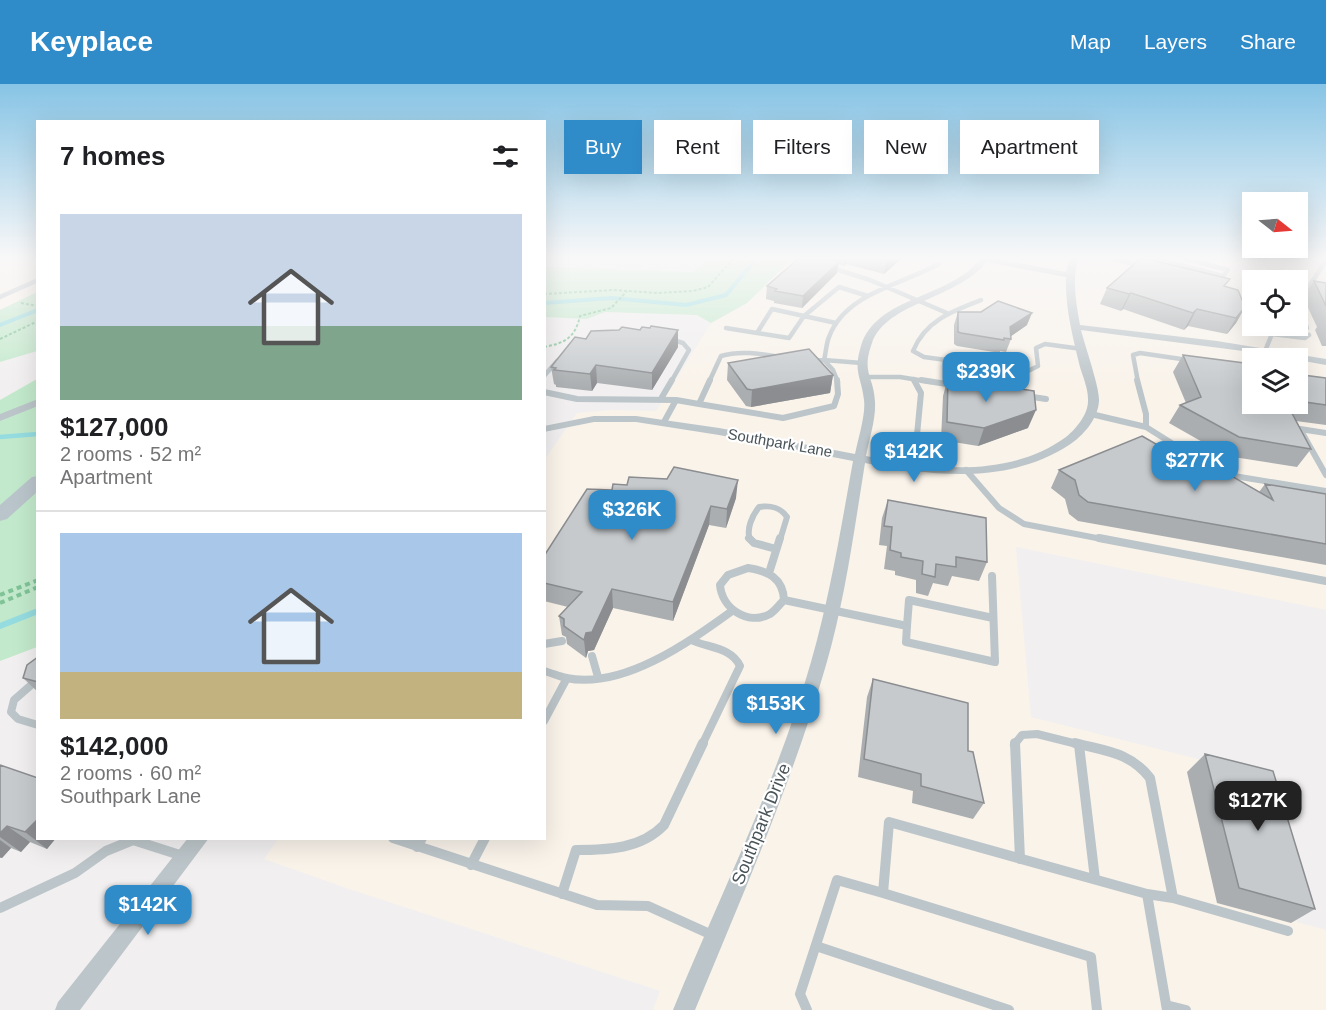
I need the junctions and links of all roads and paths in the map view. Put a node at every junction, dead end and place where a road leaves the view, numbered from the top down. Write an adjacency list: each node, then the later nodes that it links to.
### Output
1 (619, 302): 21 (path)
2 (821, 302): 11 (lane)
3 (860, 302): 13 (lane)
4 (915, 302): 29 (street)
5 (920, 302): 10 (lane)
6 (975, 302): 10 (lane)
7 (1071, 302): 14 (street)
8 (21, 303): 9 (path)
9 (36, 306)
10 (947, 313): 22 (lane)
11 (804, 316): 13 (lane); 16 (lane); 16 (lane)
12 (36, 322): 20 (path)
13 (836, 323): 25 (lane)
14 (1077, 327): 22 (street); 23 (street)
15 (726, 328): 16 (lane)
16 (757, 333)
17 (1283, 336): 18 (lane)
18 (1308, 336)
19 (665, 338): 36 (lane)
20 (0, 339)
21 (546, 346)
22 (1082, 349): 41 (street)
23 (1242, 351)
24 (560, 357): 30 (lane)
25 (824, 360): 29 (lane); 40 (lane); 40 (lane)
26 (1308, 360): 28 (street)
27 (1196, 361): 44 (lane)
28 (1326, 362)
29 (862, 363): 31 (street, Southpark Drive)
30 (546, 374)
31 (863, 377): 32 (lane); 49 (street, Southpark Drive)
32 (913, 379): 33 (lane); 47 (lane)
33 (957, 386)
34 (546, 393): 36 (lane)
35 (1024, 396): 37 (lane)
36 (662, 398): 38 (lane)
37 (1046, 399)
38 (676, 400): 40 (lane); 43 (lane)
39 (36, 403): 42 (street)
40 (699, 404)
41 (1091, 414): 44 (lane); 51 (street, Southpark Lane)
42 (0, 418)
43 (664, 422): 45 (street, Southpark Lane); 49 (street, Southpark Lane)
44 (1146, 427): 48 (lane)
45 (546, 429)
46 (1326, 433): 52 (lane)
47 (917, 435)
48 (1195, 457)
49 (860, 458): 51 (street, Southpark Lane); 65 (street, Southpark Drive)
50 (1215, 469): 54 (lane)
51 (966, 470): 60 (lane)
52 (1326, 475)
53 (36, 484): 55 (main road)
54 (1326, 491)
55 (0, 515)
56 (777, 549): 56 (lane); 57 (lane)
57 (769, 573): 63 (lane); 66 (lane)
58 (992, 576): 67 (lane)
59 (36, 581): 62 (path)
60 (1326, 581)
61 (36, 588): 64 (path)
62 (0, 595)
63 (784, 600): 65 (lane); 66 (lane)
64 (0, 603)
65 (832, 610): 68 (lane); 94 (street, Southpark Drive)
66 (732, 611): 69 (lane)
67 (993, 618): 68 (lane); 68 (lane)
68 (907, 626)
69 (691, 640): 74 (lane); 89 (lane)
70 (562, 641): 71 (lane)
71 (546, 644)
72 (592, 656): 74 (lane)
73 (546, 672): 75 (lane)
74 (598, 677): 75 (lane)
75 (567, 678): 77 (lane)
76 (36, 681): 78 (lane)
77 (546, 718)
78 (36, 724)
79 (1079, 745): 85 (lane); 87 (lane); 91 (lane)
80 (198, 840): 84 (street)
81 (403, 840): 83 (lane)
82 (484, 840): 86 (lane)
83 (419, 843): 86 (lane)
84 (186, 856): 92 (lane); 97 (street)
85 (1020, 859): 87 (lane); 88 (lane)
86 (471, 865): 89 (lane)
87 (1095, 879): 90 (lane)
88 (883, 893): 95 (lane); 101 (lane)
89 (562, 894): 94 (lane)
90 (1147, 894): 91 (lane); 96 (lane)
91 (1173, 898): 93 (lane)
92 (0, 908)
93 (1288, 931)
94 (715, 936): 98 (street, Southpark Drive)
95 (816, 946): 99 (lane); 100 (lane)
96 (1166, 1007): 102 (lane)
97 (66, 1010)
98 (684, 1010)
99 (807, 1010)
100 (1009, 1010)
101 (1097, 1010)
102 (1186, 1010)

